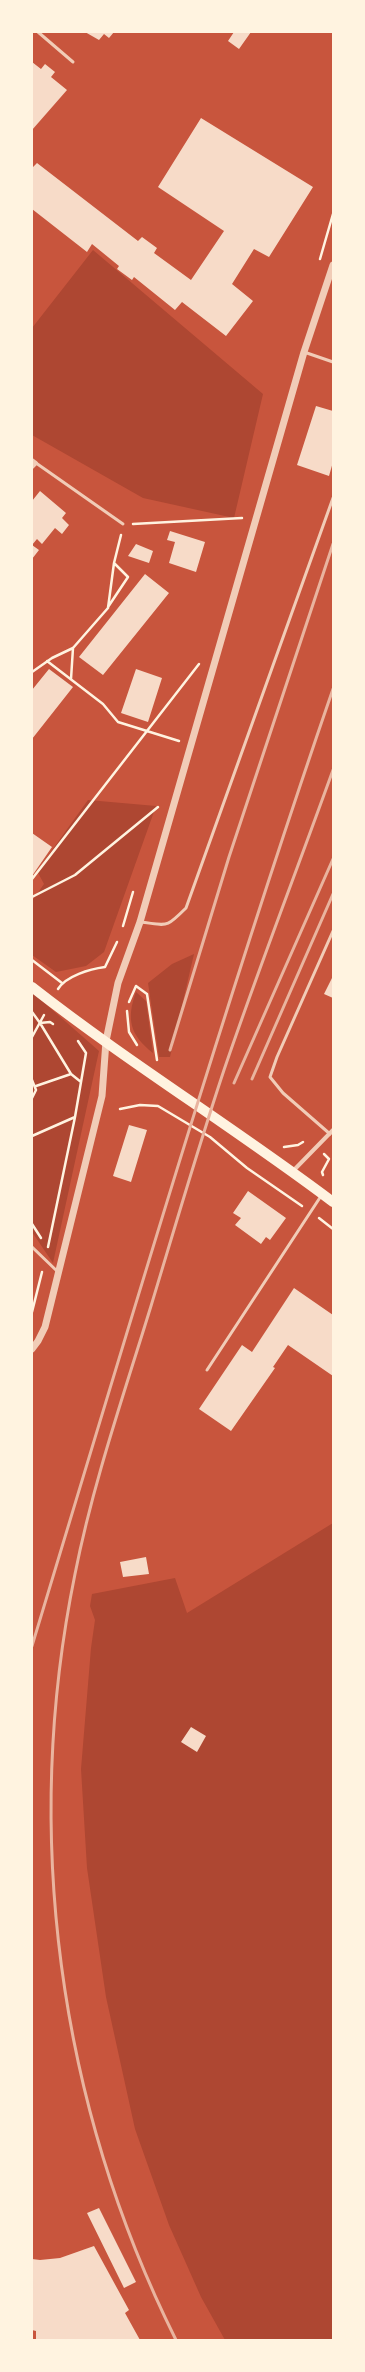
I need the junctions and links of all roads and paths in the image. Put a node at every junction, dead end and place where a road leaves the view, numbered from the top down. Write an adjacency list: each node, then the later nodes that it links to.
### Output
1 (38, 32): 2 (lane)
2 (73, 62)
3 (333, 265): 4 (street)
4 (304, 352): 5 (lane); 23 (street)
5 (333, 362)
6 (34, 461): 7 (street); 10 (lane)
7 (32, 467)
8 (333, 498): 23 (lane)
9 (244, 518): 10 (path)
10 (123, 524): 11 (path)
11 (114, 563): 12 (path); 12 (path)
12 (108, 608): 13 (path)
13 (73, 648): 15 (path); 17 (path)
14 (203, 659): 18 (path)
15 (47, 662): 16 (path); 17 (path)
16 (32, 672)
17 (72, 680): 18 (path)
18 (147, 730): 19 (path); 21 (path)
19 (179, 741)
20 (158, 807): 22 (path)
21 (32, 879)
22 (32, 897)
23 (140, 922): 33 (street)
24 (333, 931): 44 (lane)
25 (32, 960): 26 (path)
26 (62, 983)
27 (32, 987): 33 (main road)
28 (32, 1012): 29 (path)
29 (40, 1023): 30 (path); 31 (path); 36 (path)
30 (55, 1025)
31 (32, 1037)
32 (77, 1039): 38 (path)
33 (106, 1041): 48 (main road); 58 (street)
34 (138, 1047): 35 (path)
35 (154, 1061)
36 (71, 1074): 38 (path); 39 (path)
37 (32, 1080): 39 (path)
38 (81, 1082): 42 (path)
39 (36, 1086): 40 (path)
40 (32, 1098)
41 (120, 1109): 52 (path)
42 (74, 1117): 45 (path); 56 (path)
43 (333, 1130): 44 (street)
44 (330, 1134): 47 (street)
45 (32, 1136)
46 (277, 1145): 47 (path)
47 (318, 1146): 48 (street); 49 (path)
48 (293, 1171): 50 (main road)
49 (324, 1177)
50 (322, 1194): 51 (main road); 52 (lane)
51 (333, 1202)
52 (310, 1212): 54 (path); 61 (lane)
53 (32, 1224): 56 (path)
54 (333, 1229)
55 (32, 1247): 57 (lane)
56 (48, 1249): 57 (path)
57 (45, 1260): 58 (lane); 59 (path)
58 (59, 1272): 60 (street)
59 (32, 1312)
60 (32, 1349)
61 (207, 1370)

